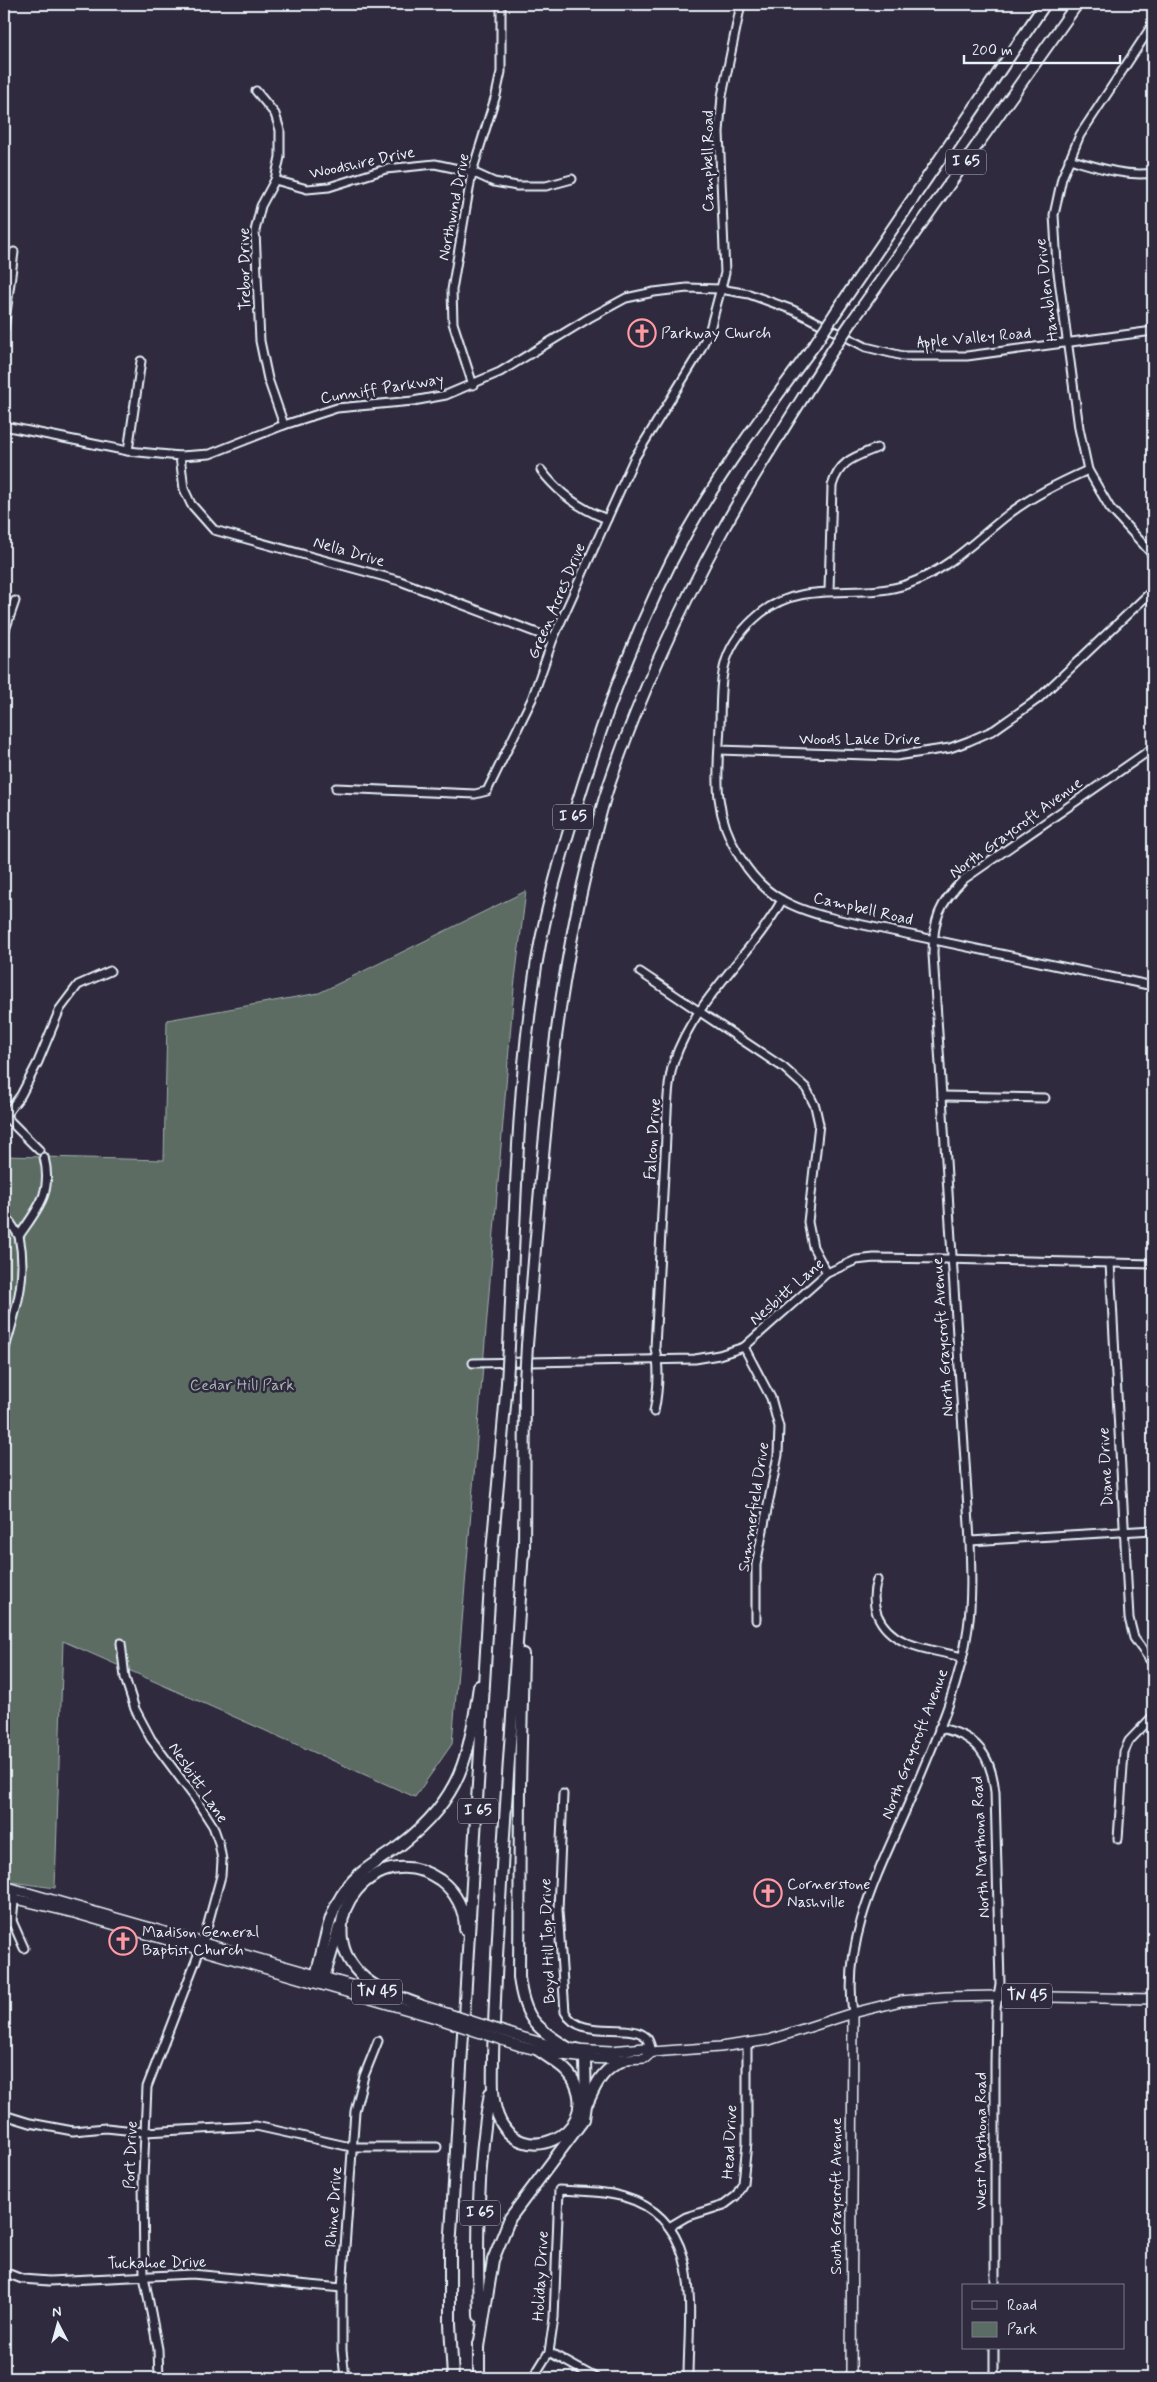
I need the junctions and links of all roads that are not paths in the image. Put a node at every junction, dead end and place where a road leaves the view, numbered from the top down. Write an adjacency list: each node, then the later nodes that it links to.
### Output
1 (500, 4): 8 (street, Northwind Drive)
2 (741, 4): 13 (street, Campbell Road)
3 (1045, 4): 63 (highway, I 65, bridge)
4 (1077, 4): 61 (highway, I 65, bridge)
5 (1153, 24): 7 (street, Hamblen Drive)
6 (256, 91): 11 (street, Trebor Drive)
7 (1069, 159): 9 (street); 16 (street, Hamblen Drive)
8 (472, 172): 10 (street, Woodshire Drive); 11 (street, Woodshire Drive); 18 (street, Northwind Drive)
9 (1153, 173)
10 (572, 179)
11 (276, 180): 19 (street, Trebor Drive)
12 (14, 252): 14 (street)
13 (720, 289): 16 (street, Apple Valley Road); 18 (street, Cunniff Parkway); 26 (street, Green Acres Drive)
14 (4, 329)
15 (1153, 331): 16 (street, Apple Valley Road)
16 (1067, 342): 25 (street, Hamblen Drive)
17 (141, 362): 22 (street)
18 (472, 384): 19 (street, Cunniff Parkway)
19 (284, 425): 23 (street, Cunniff Parkway)
20 (4, 426): 22 (street, Cunniff Parkway)
21 (877, 448): 29 (street)
22 (128, 451): 23 (street, Cunniff Parkway)
23 (180, 456): 32 (street, Nella Drive)
24 (541, 470): 26 (street)
25 (1088, 470): 27 (street, Hamblen Drive); 29 (street, Campbell Road)
26 (607, 519): 32 (street, Green Acres Drive)
27 (1153, 555)
28 (1153, 590): 34 (street, Woods Lake Drive)
29 (830, 591): 34 (street, Campbell Road)
30 (15, 601): 31 (street)
31 (4, 633)
32 (553, 639): 35 (street, Green Acres Drive)
33 (1153, 748): 37 (street, North Graycroft Avenue)
34 (719, 750): 36 (street, Campbell Road)
35 (336, 788)
36 (782, 900): 37 (street, Campbell Road); 41 (street, Falcon Drive)
37 (933, 939): 40 (street, Campbell Road); 42 (street, North Graycroft Avenue)
38 (110, 971): 44 (street)
39 (640, 972): 41 (street)
40 (1153, 986)
41 (699, 1012): 52 (street); 55 (street, Falcon Drive)
42 (942, 1096): 43 (street); 49 (street, North Graycroft Avenue)
43 (1045, 1098)
44 (5, 1116): 45 (street)
45 (39, 1150)
46 (44, 1158): 48 (street)
47 (4, 1213): 48 (street)
48 (19, 1236): 54 (street)
49 (952, 1259): 50 (street, Nesbitt Lane); 52 (street, Nesbitt Lane); 60 (street, North Graycroft Avenue)
50 (1110, 1263): 51 (street, Nesbitt Lane); 59 (street, Diane Drive)
51 (1153, 1264)
52 (827, 1273): 53 (street, Nesbitt Lane)
53 (744, 1347): 55 (street, Nesbitt Lane); 64 (street, Summerfield Drive)
54 (4, 1352)
55 (658, 1360): 56 (street, Nesbitt Lane); 57 (street, Falcon Drive)
56 (473, 1363)
57 (654, 1412)
58 (1153, 1530): 59 (street)
59 (1123, 1531): 60 (street); 67 (street, Diane Drive)
60 (970, 1541): 66 (street, North Graycroft Avenue)
61 (523, 1549): 91 (highway); 96 (highway, I 65)
62 (877, 1580): 66 (street)
63 (489, 1618): 81 (highway); 84 (highway, I 65)
64 (756, 1620)
65 (121, 1643): 79 (street, Nesbitt Lane)
66 (962, 1657): 69 (street, North Graycroft Avenue)
67 (1153, 1664)
68 (1153, 1716): 71 (street)
69 (938, 1728): 82 (street, North Marthona Road); 86 (street, North Graycroft Avenue)
70 (563, 1794): 93 (street, Boyd Hill Top Drive)
71 (1118, 1839)
72 (4, 1886): 73 (main road, TN 45)
73 (16, 1888): 75 (street); 79 (main road, TN 45)
74 (4, 1896): 75 (main road, TN 45)
75 (14, 1898): 77 (street); 79 (main road, TN 45)
76 (345, 1910): 81 (highway); 84 (highway); 85 (highway)
77 (12, 1921): 78 (street); 80 (street)
78 (4, 1926)
79 (202, 1945): 81 (main road, TN 45); 99 (street, Port Drive)
80 (24, 1948)
81 (319, 1979): 85 (main road, TN 45); 87 (main road, TN 45)
82 (998, 1996): 83 (main road, TN 45); 86 (main road, TN 45); 105 (street, West Marthona Road)
83 (1153, 1999)
84 (465, 2003): 112 (highway, I 65)
85 (420, 2005): 87 (main road, TN 45)
86 (853, 2013): 90 (main road, TN 45); 117 (main road, South Graycroft Avenue)
87 (436, 2014): 89 (main road, TN 45, bridge)
88 (378, 2040): 100 (street, Rhine Drive)
89 (521, 2041): 91 (main road, TN 45); 92 (main road, TN 45)
90 (747, 2044): 93 (main road, TN 45); 102 (street, Head Drive)
91 (573, 2049): 93 (main road, TN 45); 95 (highway)
92 (538, 2050): 95 (main road, TN 45); 96 (highway)
93 (652, 2052): 94 (main road, TN 45)
94 (626, 2059): 95 (main road, TN 45); 97 (highway)
95 (585, 2060): 97 (highway)
96 (492, 2080): 107 (highway, I 65)
97 (586, 2105): 107 (highway)
98 (4, 2115): 99 (street)
99 (145, 2132): 100 (street); 104 (street, Port Drive)
100 (352, 2147): 101 (street); 106 (street, Rhine Drive)
101 (438, 2147)
102 (669, 2227): 109 (street, Holiday Drive); 116 (street)
103 (4, 2272): 104 (street, Tuckahoe Drive)
104 (144, 2276): 106 (street, Tuckahoe Drive); 110 (street, Port Drive)
105 (995, 2284)
106 (342, 2288): 111 (street, Rhine Drive)
107 (479, 2348): 113 (highway, I 65)
108 (994, 2350): 118 (street)
109 (549, 2352): 114 (street, Holiday Drive); 115 (street)
110 (159, 2378)
111 (345, 2378)
112 (453, 2378)
113 (479, 2378)
114 (533, 2378)
115 (596, 2378)
116 (688, 2378)
117 (851, 2378)
118 (994, 2378)

